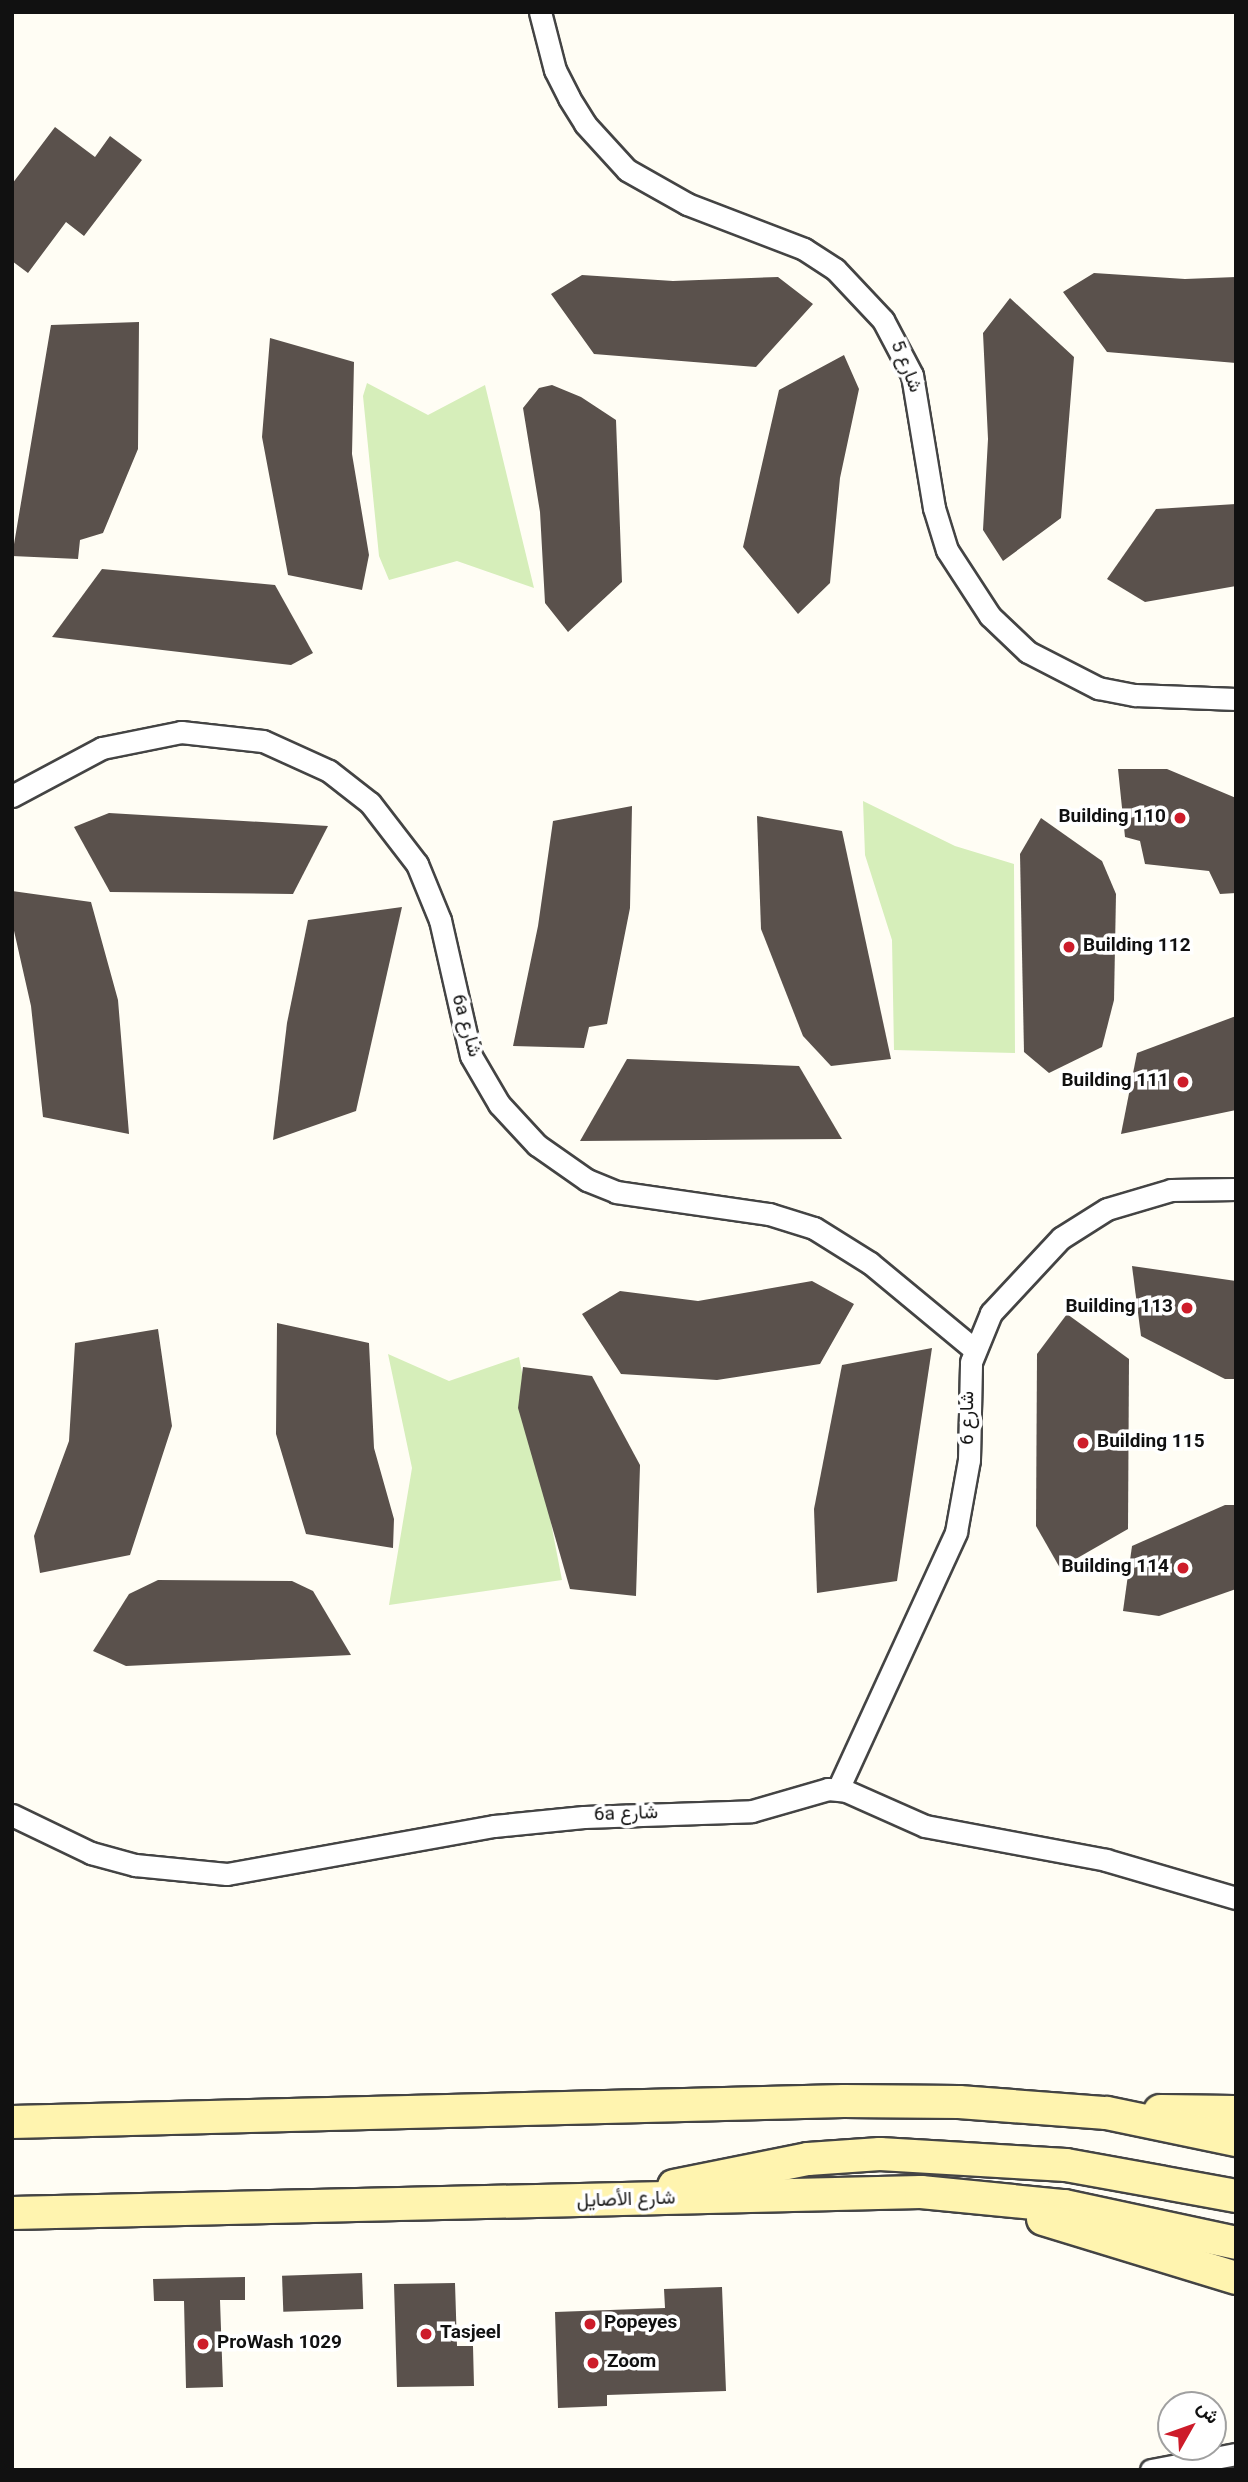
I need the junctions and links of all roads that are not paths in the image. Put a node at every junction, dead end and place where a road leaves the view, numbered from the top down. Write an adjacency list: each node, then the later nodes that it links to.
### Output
1 (540, 12): 2 (street, شارع 5)
2 (1236, 699)
3 (12, 796): 5 (street, 6a شارع)
4 (1236, 1189): 5 (street, شارع 6)
5 (974, 1349): 6 (street, شارع 6)
6 (838, 1789): 7 (street, 6a شارع); 8 (street)
7 (12, 1815)
8 (1236, 1898)
9 (1236, 2112): 10 (main road)
10 (1107, 2113): 11 (main road); 12 (main road)
11 (12, 2122)
12 (1236, 2140)
13 (968, 2196): 15 (main road, شارع الأصايل); 17 (main road, شارع الأصايل); 18 (main road)
14 (1236, 2196): 15 (main road)
15 (608, 2202): 16 (main road, شارع الأصايل)
16 (12, 2213)
17 (1236, 2243)
18 (1236, 2277)
19 (1236, 2454): 20 (street)
20 (1151, 2470)

